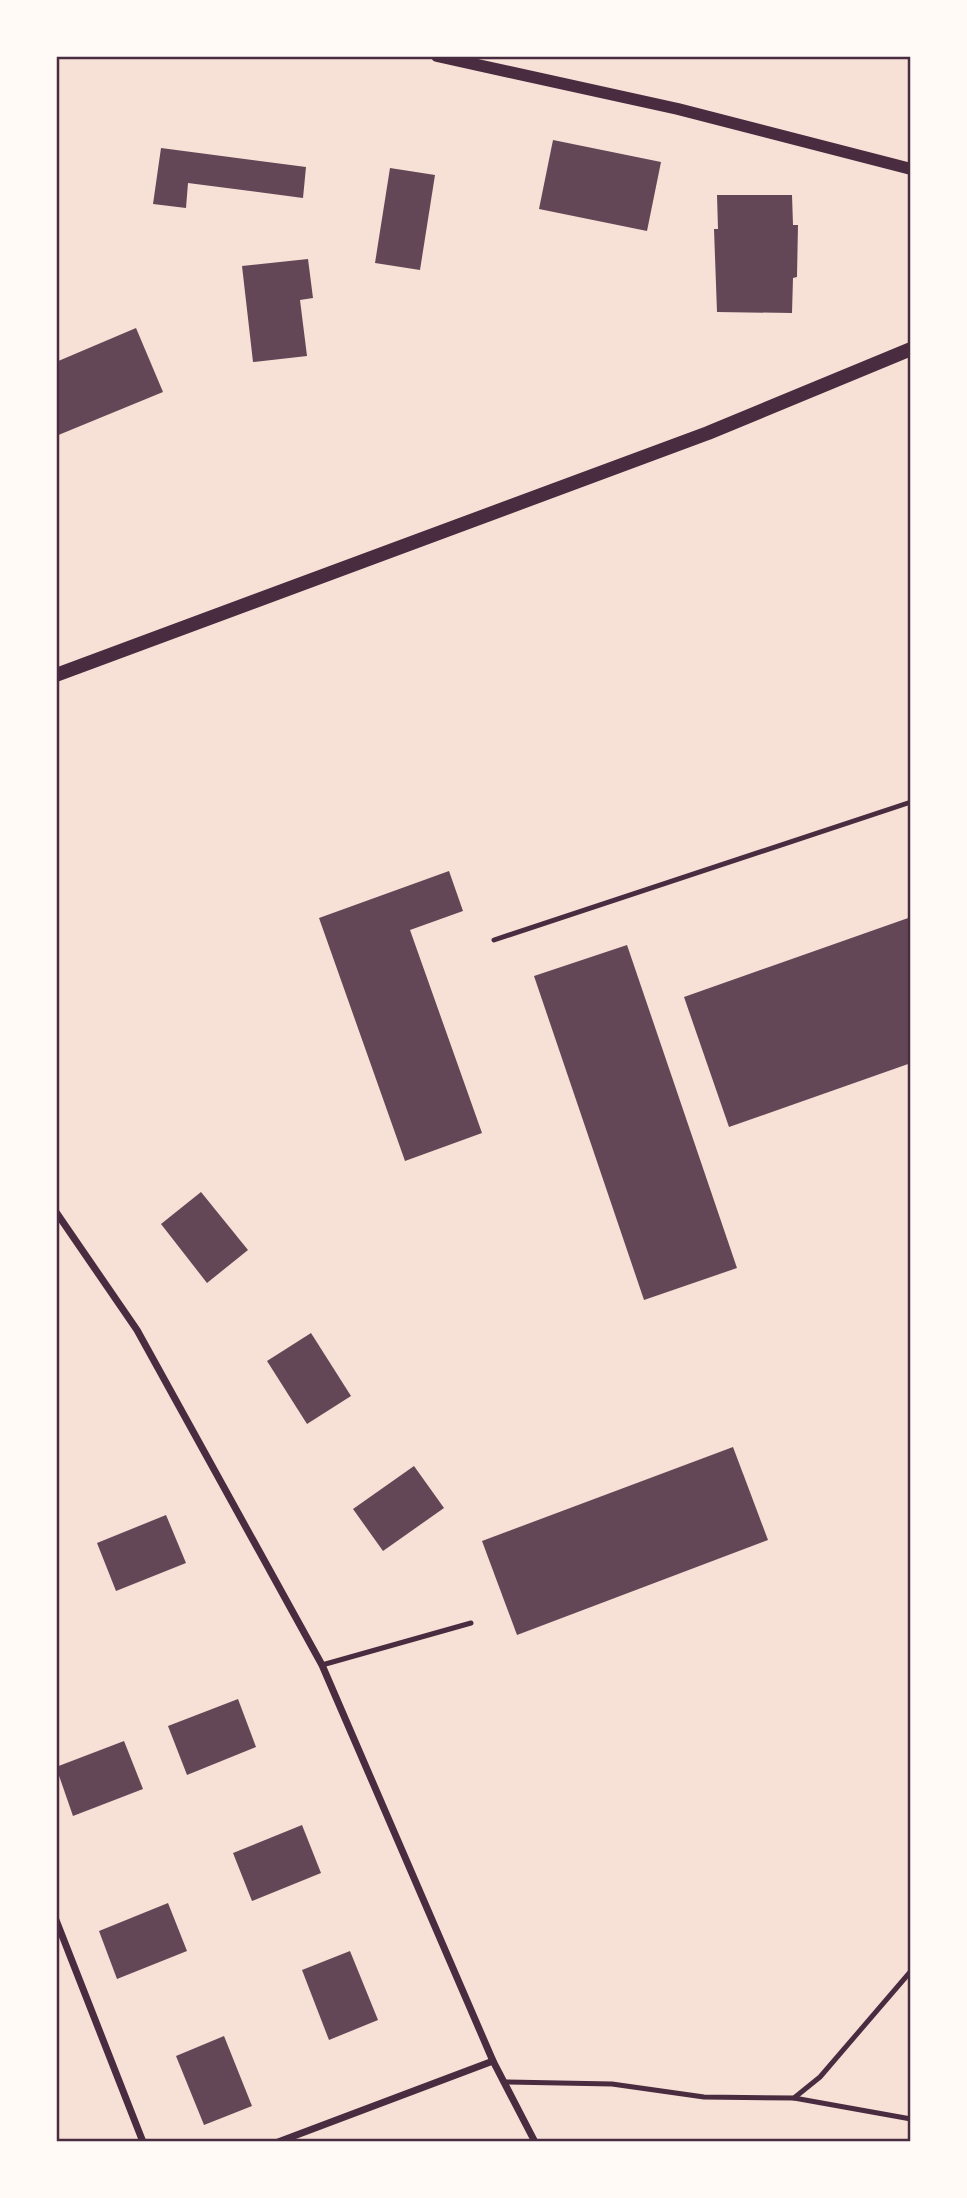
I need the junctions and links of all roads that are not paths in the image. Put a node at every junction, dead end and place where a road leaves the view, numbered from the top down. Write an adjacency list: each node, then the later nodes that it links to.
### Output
1 (437, 56): 2 (street)
2 (484, 61): 3 (street)
3 (911, 169)
4 (911, 349): 5 (main road)
5 (56, 675)
6 (911, 802): 7 (lane)
7 (494, 940)
8 (56, 1212): 10 (street)
9 (471, 1623): 10 (lane)
10 (322, 1665): 13 (street)
11 (56, 1920): 17 (street)
12 (911, 1971): 15 (lane)
13 (493, 2061): 14 (street); 18 (street)
14 (504, 2082): 15 (lane); 19 (street)
15 (794, 2098): 16 (lane)
16 (911, 2119)
17 (144, 2142)
18 (278, 2142)
19 (536, 2142)

